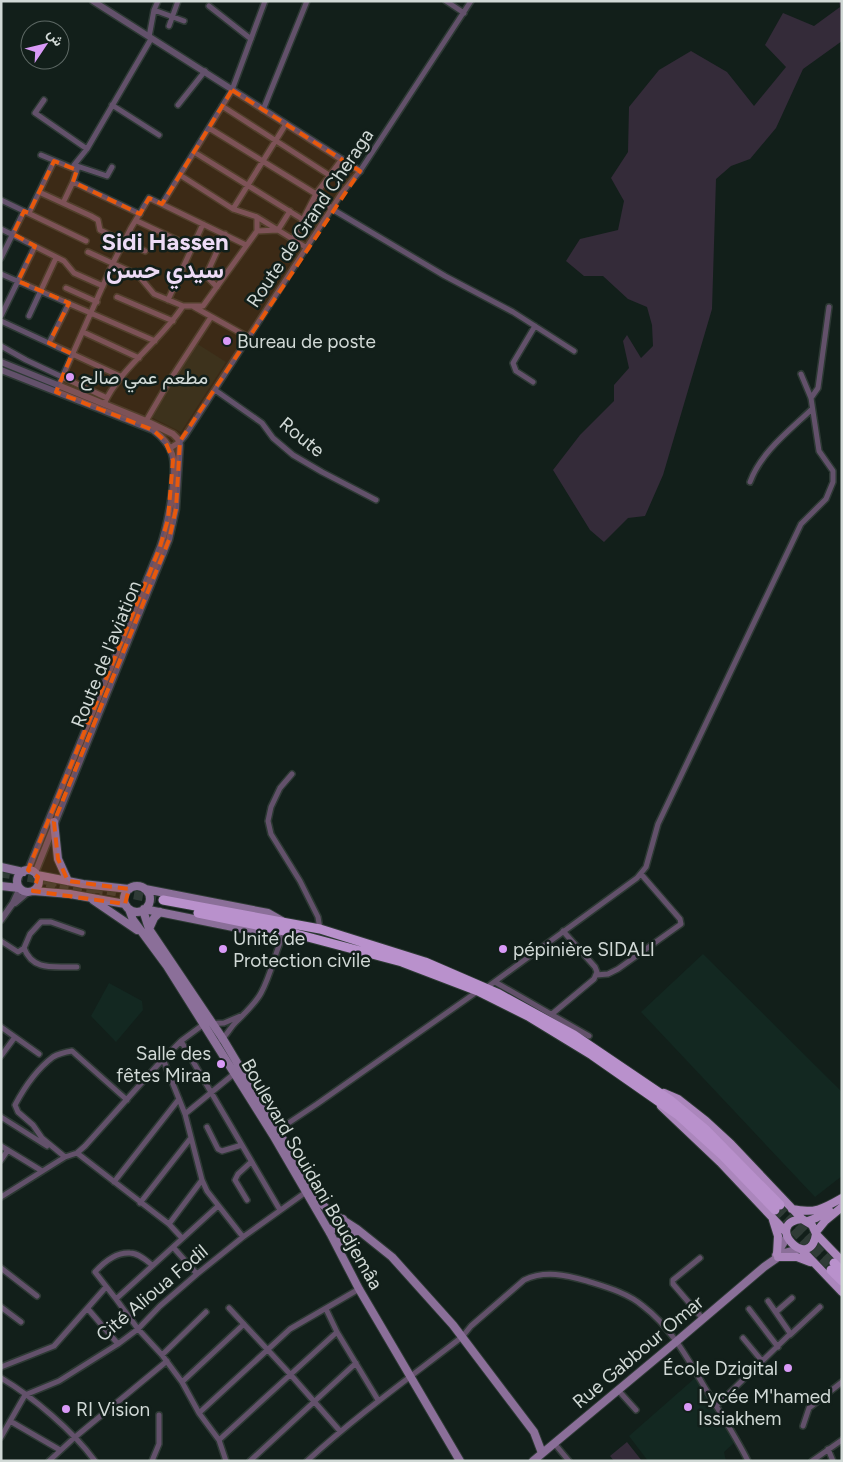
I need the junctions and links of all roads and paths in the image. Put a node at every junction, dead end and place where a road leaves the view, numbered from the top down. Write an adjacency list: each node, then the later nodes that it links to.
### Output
1 (93, 1): 14 (street)
2 (158, 1): 9 (street)
3 (178, 1): 11 (street)
4 (265, 1): 15 (street)
5 (307, 1): 22 (street)
6 (446, 1): 10 (street)
7 (472, 1): 10 (street, Route de Grand Cheraga)
8 (209, 6): 15 (street)
9 (154, 10): 11 (street); 14 (street)
10 (464, 13): 34 (street, Route de Grand Cheraga)
11 (172, 16): 12 (street); 13 (street)
12 (184, 21)
13 (169, 26)
14 (150, 38): 16 (street); 19 (street)
15 (251, 39): 17 (street)
16 (205, 71): 17 (street); 20 (street)
17 (232, 90): 21 (street); 22 (street)
18 (44, 100): 27 (street)
19 (112, 105): 25 (street); 27 (street)
20 (178, 105)
21 (222, 106): 24 (street); 26 (street)
22 (263, 110): 23 (street)
23 (286, 124): 26 (street); 30 (street)
24 (209, 128): 28 (street); 32 (street)
25 (160, 135)
26 (276, 141): 32 (street); 36 (street)
27 (87, 149): 33 (street)
28 (194, 152): 35 (street); 38 (street)
29 (41, 156): 31 (street)
30 (342, 159): 34 (street); 36 (street)
31 (54, 161): 37 (street); 39 (street)
32 (263, 162): 38 (street); 40 (street)
33 (112, 167)
34 (360, 171): 45 (street, Route de Grand Cheraga)
35 (180, 175): 43 (street); 44 (street)
36 (329, 175): 40 (street)
37 (74, 182): 42 (street); 48 (street)
38 (247, 186): 44 (street); 46 (street)
39 (39, 192): 42 (street); 47 (street)
40 (316, 194): 45 (street); 50 (street)
41 (1, 200): 47 (street)
42 (63, 202): 60 (street)
43 (162, 204): 48 (street); 52 (street)
44 (233, 208): 49 (street)
45 (332, 209): 65 (street, Route de Grand Cheraga); 90 (street)
46 (290, 211): 50 (street); 55 (street)
47 (27, 212): 56 (street); 59 (street)
48 (140, 214): 51 (street)
49 (257, 217): 54 (street); 55 (street)
50 (302, 219): 58 (street)
51 (137, 221): 60 (street); 63 (street)
52 (203, 224): 57 (street); 63 (street)
53 (1, 229): 56 (street)
54 (257, 230): 55 (street); 61 (street)
55 (278, 230): 58 (street)
56 (13, 234): 62 (street); 64 (street)
57 (225, 234): 61 (street); 74 (street)
58 (293, 239): 65 (street)
59 (86, 241)
60 (124, 242): 66 (street); 70 (street)
61 (246, 245): 74 (street)
62 (35, 246): 69 (street); 72 (street)
63 (192, 247): 78 (street)
64 (3, 248): 68 (street)
65 (307, 248): 92 (street, Route de Grand Cheraga)
66 (145, 251)
67 (88, 252): 70 (street)
68 (1, 258)
69 (56, 258): 73 (street); 76 (street)
70 (113, 263): 73 (street); 78 (street)
71 (1, 274): 72 (street)
72 (18, 281): 76 (street); 85 (street)
73 (103, 286): 79 (street)
74 (217, 287): 82 (street)
75 (66, 288): 79 (street)
76 (40, 290): 80 (street); 86 (street)
77 (117, 297): 89 (street)
78 (168, 300): 81 (street)
79 (97, 302): 84 (street)
80 (69, 303): 84 (street); 94 (street)
81 (183, 306): 82 (street); 89 (street)
82 (193, 306): 87 (street)
83 (828, 307): 107 (street)
84 (92, 313): 91 (street); 93 (street)
85 (1, 316)
86 (29, 316)
87 (211, 316): 92 (street); 110 (street)
88 (1, 320): 94 (street)
89 (173, 321): 93 (street)
90 (535, 326): 96 (street); 104 (street)
91 (83, 332): 97 (street); 98 (street)
92 (248, 337): 106 (street, Route de Grand Cheraga)
93 (156, 341): 98 (street)
94 (50, 343): 97 (street)
95 (1, 346): 103 (street)
96 (574, 351)
97 (72, 354): 102 (street); 103 (street)
98 (139, 358): 102 (street)
99 (1, 362): 105 (street)
100 (1, 370): 105 (street)
101 (801, 374): 107 (street)
102 (122, 377): 108 (street)
103 (62, 378): 105 (street); 108 (street)
104 (533, 382)
105 (57, 389): 108 (street); 112 (street)
106 (215, 390): 111 (street, Route de Grand Cheraga); 114 (street, Route)
107 (811, 398): 109 (street)
108 (105, 401): 110 (street)
109 (812, 409): 113 (street); 119 (street)
110 (146, 421): 111 (street)
111 (180, 442): 112 (street, Route de Grand Cheraga); 116 (street, Route de l'aviation)
112 (170, 448): 118 (street)
113 (750, 482)
114 (376, 500)
115 (292, 774): 133 (street)
116 (54, 822): 118 (street, Route de l'aviation); 120 (main road)
117 (1, 867): 118 (main road)
118 (31, 872): 120 (main road); 122 (main road); 125 (main road)
119 (642, 874): 134 (street); 140 (street)
120 (68, 882): 123 (main road)
121 (1, 886): 122 (main road)
122 (19, 888): 125 (main road); 130 (street)
123 (129, 889): 124 (main road); 128 (main road)
124 (145, 889): 129 (main road); 132 (main road)
125 (31, 892): 126 (main road); 130 (street)
126 (89, 897): 128 (main road); 136 (main road)
127 (161, 906): 129 (main road); 132 (highway); 136 (main road)
128 (127, 907): 129 (main road); 136 (main road, Boulevard Souidani Boudjemâa)
129 (144, 910): 136 (main road, Boulevard Souidani Boudjemâa)
130 (8, 911): 131 (street)
131 (1, 920)
132 (284, 928): 133 (highway); 142 (highway); 144 (street)
133 (320, 929): 142 (highway)
134 (563, 931): 140 (street); 141 (street)
135 (82, 932): 138 (street)
136 (146, 932): 145 (main road, Boulevard Souidani Boudjemâa)
137 (1, 941): 138 (street)
138 (24, 948): 139 (street)
139 (77, 967)
140 (596, 975): 143 (street)
141 (495, 982): 142 (street); 143 (street)
142 (482, 989): 156 (highway); 162 (street)
143 (552, 1014): 147 (street)
144 (243, 1015): 145 (street); 150 (street)
145 (209, 1024): 149 (street); 150 (main road, Boulevard Souidani Boudjemâa)
146 (1, 1027): 148 (street)
147 (589, 1036)
148 (15, 1037): 151 (street); 152 (street)
149 (182, 1041): 153 (street); 155 (street)
150 (220, 1041): 154 (main road, Boulevard Souidani Boudjemâa); 162 (main road, Boulevard Souidani Boudjemâa)
151 (39, 1054)
152 (1, 1056)
153 (163, 1059): 157 (street); 158 (street)
154 (235, 1073): 155 (street); 174 (main road, Boulevard Souidani Boudjemâa)
155 (210, 1092): 159 (street); 164 (street)
156 (655, 1094): 182 (main road); 183 (highway)
157 (179, 1099): 159 (street); 173 (street)
158 (127, 1100): 167 (street); 168 (street)
159 (185, 1114): 163 (street)
160 (1, 1116): 168 (street)
161 (207, 1127): 164 (street)
162 (278, 1130): 184 (main road, Boulevard Souidani Boudjemâa)
163 (190, 1139): 172 (street); 178 (street)
164 (242, 1145): 170 (street)
165 (1, 1146): 166 (street)
166 (8, 1150): 169 (street); 171 (street)
167 (77, 1153): 168 (street); 173 (street)
168 (65, 1157): 171 (street)
169 (1, 1160)
170 (251, 1162): 177 (street); 181 (street)
171 (42, 1171): 175 (street)
172 (202, 1180): 179 (street); 186 (street)
173 (114, 1182): 178 (street)
174 (306, 1192): 181 (street, Cité Alioua Fodil); 188 (main road, Boulevard Souidani Boudjemâa)
175 (1, 1198)
176 (842, 1199): 182 (main road); 185 (main road)
177 (247, 1200)
178 (140, 1203): 186 (street)
179 (218, 1206): 191 (street); 192 (street)
180 (842, 1207): 189 (main road)
181 (280, 1210): 191 (street, Cité Alioua Fodil)
182 (792, 1210): 185 (main road)
183 (775, 1211): 190 (main road); 196 (main road)
184 (343, 1219): 187 (main road, Boulevard Souidani Boudjemâa); 188 (main road)
185 (805, 1220): 189 (main road); 190 (main road)
186 (169, 1224): 192 (street)
187 (357, 1229): 193 (main road); 226 (main road, Boulevard Souidani Boudjemâa)
188 (330, 1233): 193 (main road, Boulevard Souidani Boudjemâa)
189 (816, 1233): 195 (main road); 199 (main road)
190 (786, 1234): 195 (main road); 196 (main road, Rue Gabbour Omar)
191 (243, 1237): 203 (street, Cité Alioua Fodil)
192 (182, 1238): 194 (street)
193 (335, 1242): 206 (main road, Boulevard Souidani Boudjemâa)
194 (173, 1247): 198 (street); 203 (street)
195 (800, 1249): 196 (main road, Rue Gabbour Omar); 200 (main road)
196 (778, 1255): 200 (main road); 220 (main road, Rue Gabbour Omar)
197 (700, 1258): 220 (street)
198 (152, 1265): 205 (street); 209 (street)
199 (836, 1265): 202 (highway); 204 (highway)
200 (817, 1266): 207 (main road)
201 (1, 1268): 208 (street)
202 (842, 1272)
203 (197, 1274): 223 (street, Cité Alioua Fodil)
204 (842, 1281)
205 (106, 1287): 209 (street); 216 (street)
206 (359, 1289): 217 (street); 238 (main road, Boulevard Souidani Boudjemâa)
207 (842, 1292)
208 (37, 1296)
209 (116, 1298): 223 (street)
210 (792, 1298): 219 (street)
211 (768, 1301): 219 (street)
212 (1, 1307): 221 (street)
213 (820, 1307): 225 (street)
214 (229, 1308): 222 (street)
215 (749, 1308): 230 (street)
216 (88, 1309): 229 (street); 236 (street)
217 (326, 1309): 224 (street); 231 (street)
218 (206, 1312): 232 (street)
219 (776, 1312): 225 (street)
220 (703, 1319): 228 (main road, Rue Gabbour Omar)
221 (21, 1322)
222 (244, 1324): 231 (street); 240 (street)
223 (138, 1329): 229 (street, Cité Alioua Fodil); 232 (street)
224 (337, 1332): 235 (street); 237 (street)
225 (789, 1335): 230 (street)
226 (462, 1337): 228 (street); 238 (street); 260 (main road, Boulevard Souidani Boudjemâa)
227 (743, 1338): 234 (street)
228 (677, 1342): 242 (main road, Rue Gabbour Omar); 246 (street)
229 (118, 1344): 243 (street, Cité Alioua Fodil)
230 (778, 1347): 234 (street)
231 (268, 1349): 237 (street); 248 (street)
232 (162, 1355): 233 (street)
233 (166, 1361): 240 (street); 254 (street)
234 (762, 1361): 246 (street)
235 (356, 1363): 244 (street); 245 (street)
236 (1, 1367)
237 (290, 1374): 245 (street); 255 (street)
238 (411, 1376): 244 (street); 267 (main road, Boulevard Souidani Boudjemâa)
239 (1, 1378): 243 (street)
240 (182, 1382): 248 (street)
241 (842, 1382): 251 (street)
242 (618, 1390): 247 (street); 257 (main road, Rue Gabbour Omar)
243 (25, 1395): 250 (street); 254 (street)
244 (378, 1400): 252 (street)
245 (314, 1401): 252 (street); 265 (street)
246 (716, 1406): 270 (street)
247 (636, 1410)
248 (199, 1413): 255 (street)
249 (159, 1415): 263 (street)
250 (10, 1421): 253 (street); 258 (street)
251 (803, 1426)
252 (340, 1431): 266 (street)
253 (1, 1437)
254 (74, 1438): 258 (street); 262 (street)
255 (219, 1440): 264 (street)
256 (842, 1440): 259 (street)
257 (554, 1443): 260 (main road, Rue Gabbour Omar); 269 (street)
258 (60, 1450): 261 (street)
259 (828, 1450): 271 (street); 272 (street)
260 (542, 1452): 268 (main road, Rue Gabbour Omar)
261 (49, 1461)
262 (95, 1461)
263 (152, 1461)
264 (226, 1461)
265 (250, 1461)
266 (307, 1461)
267 (460, 1461)
268 (533, 1461)
269 (569, 1461)
270 (748, 1461)
271 (812, 1461)
272 (833, 1461)

